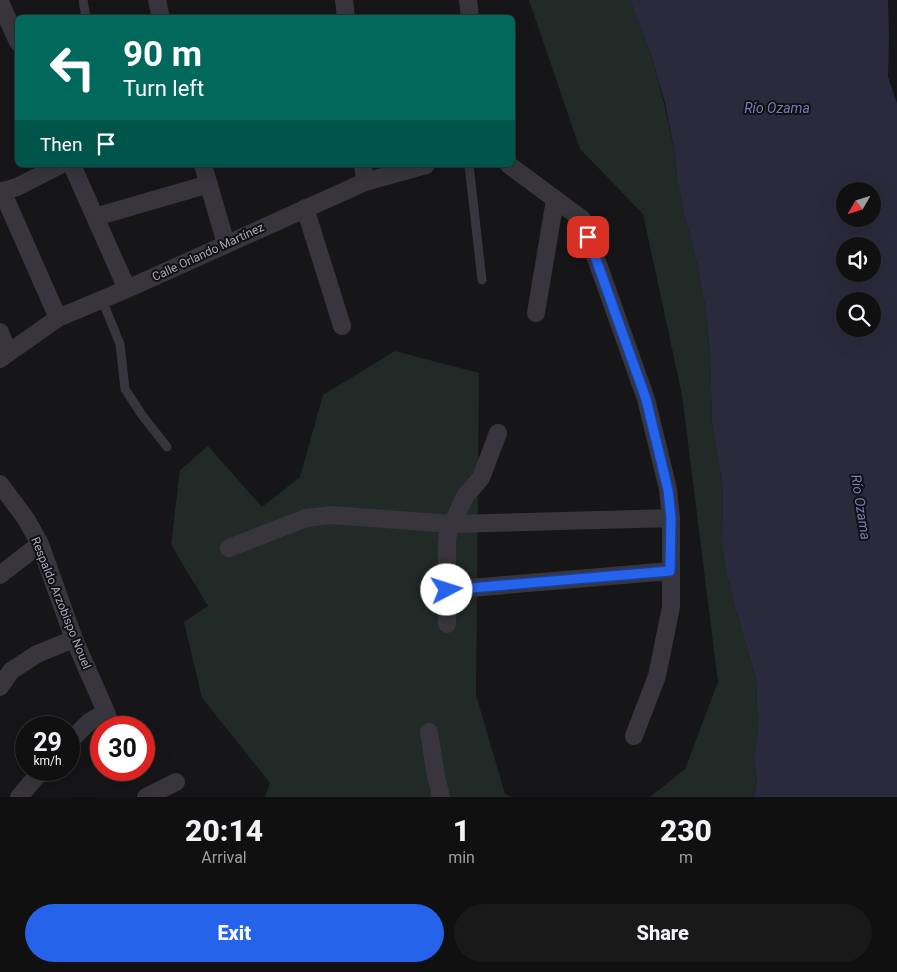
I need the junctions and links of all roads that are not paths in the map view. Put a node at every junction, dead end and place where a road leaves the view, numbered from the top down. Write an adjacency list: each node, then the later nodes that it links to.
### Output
1 (83, 0): 6 (lane)
2 (157, 0): 7 (street)
3 (344, 0): 8 (street)
4 (468, 0): 9 (street)
5 (0, 2): 10 (street)
6 (86, 15)
7 (160, 15)
8 (346, 15)
9 (470, 15)
10 (15, 35)
11 (56, 167): 19 (street)
12 (73, 167): 22 (street)
13 (204, 167): 18 (street)
14 (410, 167): 17 (street, Calle Orlando Martínez)
15 (469, 167): 24 (lane)
16 (512, 167): 20 (street)
17 (364, 173): 21 (street, Calle Orlando Martínez)
18 (208, 184): 22 (street); 23 (street)
19 (1, 192): 28 (street)
20 (555, 200): 27 (street); 35 (street)
21 (305, 208): 23 (street, Calle Orlando Martínez); 29 (street)
22 (95, 217): 25 (street)
23 (226, 244): 25 (street, Calle Orlando Martínez)
24 (482, 280)
25 (127, 290): 26 (street, Calle Orlando Martínez)
26 (102, 300): 28 (street, Calle Orlando Martínez); 33 (lane)
27 (536, 313)
28 (58, 318): 31 (street, Calle Orlando Martínez)
29 (342, 326)
30 (0, 332): 31 (street)
31 (4, 356)
32 (498, 433): 36 (street)
33 (168, 447)
34 (0, 484): 37 (street, Respaldo Arzobispo Nouel)
35 (671, 518): 36 (street); 39 (street)
36 (452, 524): 38 (street); 41 (street)
37 (40, 544): 40 (street); 43 (street, Respaldo Arzobispo Nouel)
38 (229, 548)
39 (670, 571): 41 (street); 49 (street)
40 (0, 575)
41 (447, 590): 42 (street)
42 (447, 624)
43 (74, 638): 44 (street); 45 (street, Respaldo Arzobispo Nouel)
44 (0, 687)
45 (107, 716)
46 (90, 722): 47 (street)
47 (80, 730)
48 (429, 732): 54 (street)
49 (634, 736)
50 (33, 781): 52 (street)
51 (176, 782): 53 (street)
52 (19, 797)
53 (146, 797)
54 (441, 797)

